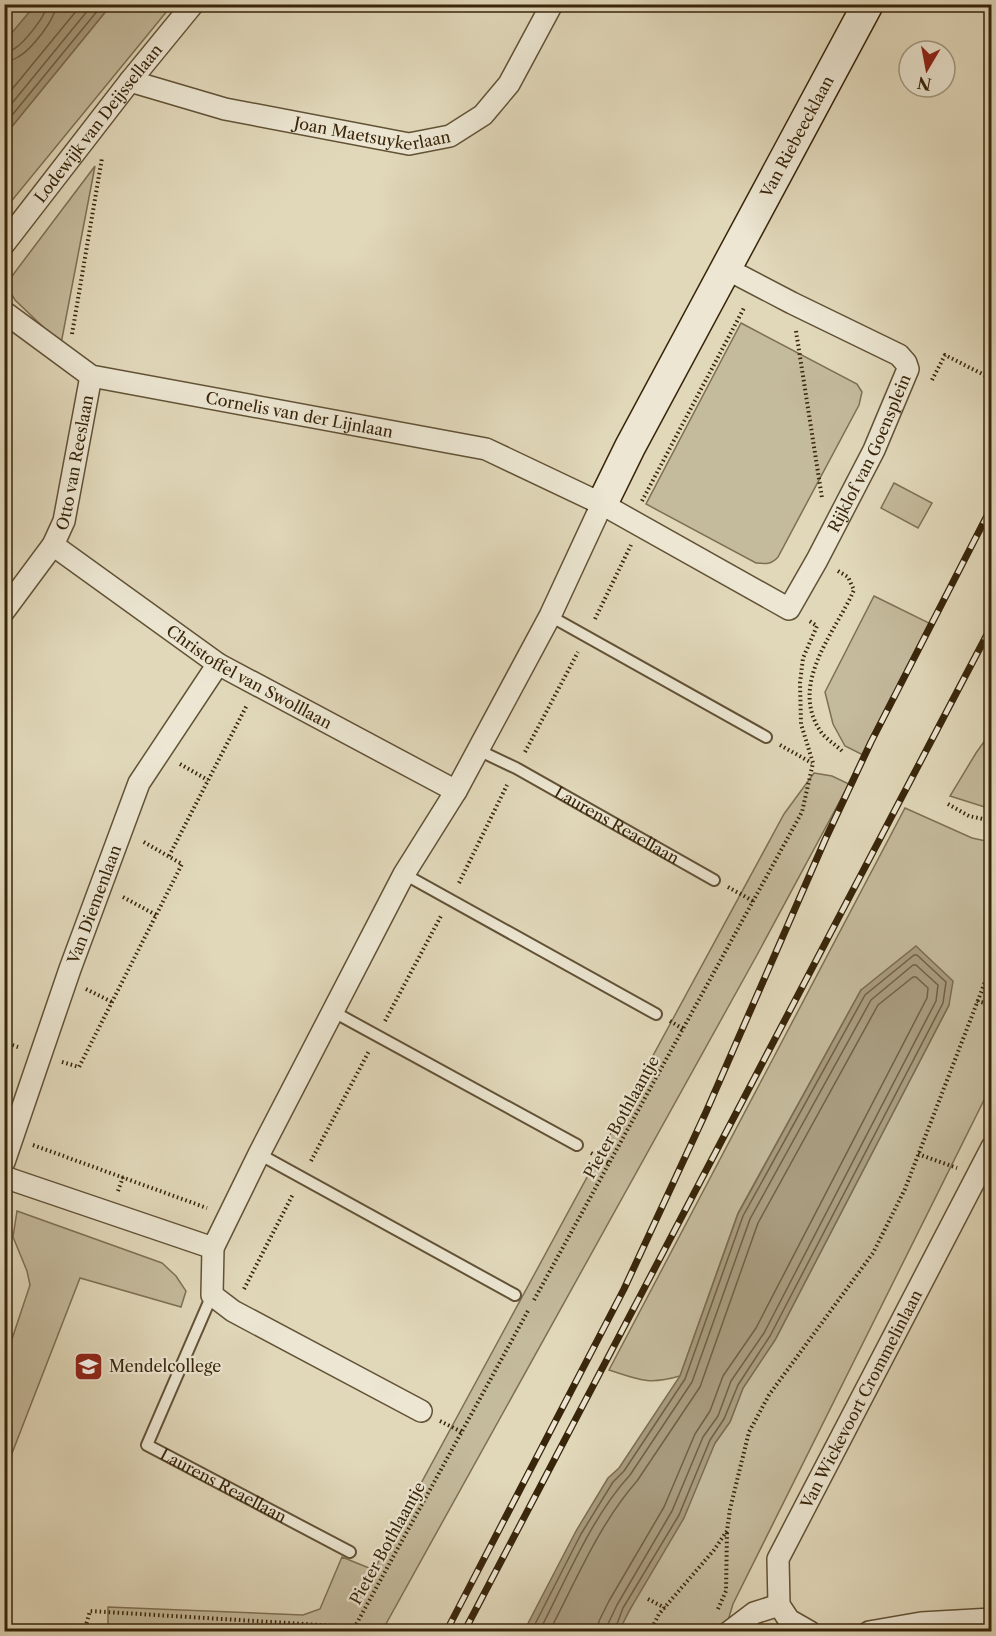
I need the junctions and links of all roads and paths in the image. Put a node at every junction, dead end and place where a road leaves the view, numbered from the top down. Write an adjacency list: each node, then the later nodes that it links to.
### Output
1 (193, 4): 4 (street, Lodewijk van Deijssellaan)
2 (552, 4): 4 (street, Joan Maetsuykerlaan)
3 (868, 4): 7 (street, Van Riebeecklaan)
4 (130, 81): 6 (street, Lodewijk van Deijssellaan)
5 (103, 152): 11 (path)
6 (4, 244)
7 (725, 268): 8 (street, Rijklof van Goensplein); 15 (street)
8 (756, 284): 9 (street, Rijklof van Goensplein); 16 (path)
9 (792, 303): 17 (path); 17 (street, Rijklof van Goensplein)
10 (4, 312): 11 (street, Cornelis van der Lijnlaan)
11 (67, 358): 12 (street, Cornelis van der Lijnlaan)
12 (91, 376): 15 (street, Cornelis van der Lijnlaan); 18 (street, Otto van Reeslaan)
13 (992, 378): 14 (path)
14 (931, 381)
15 (602, 504): 16 (street); 22 (street, Laurens Reaellaan)
16 (637, 523): 20 (street); 23 (path)
17 (828, 537): 20 (street, Rijklof van Goensplein)
18 (53, 545): 21 (street, Otto van Reeslaan); 24 (street, Christoffel van Swolllaan)
19 (842, 572): 28 (path)
20 (789, 609): 30 (path, Pieter Bothlaantje)
21 (4, 611)
22 (550, 616): 23 (lane); 27 (street, Laurens Reaellaan)
23 (586, 637): 26 (lane); 31 (path)
24 (218, 664): 25 (street, Christoffel van Swolllaan); 29 (street, Van Diemenlaan)
25 (258, 685): 32 (path); 33 (street, Christoffel van Swolllaan)
26 (766, 737): 30 (path)
27 (478, 750): 31 (lane, Laurens Reaellaan); 33 (street, Laurens Reaellaan)
28 (842, 751)
29 (159, 752): 32 (path); 36 (street, Van Diemenlaan)
30 (813, 763): 42 (path, Pieter Bothlaantje)
31 (516, 768): 39 (lane, Laurens Reaellaan); 41 (path)
32 (208, 780): 37 (path)
33 (456, 791): 38 (street, Laurens Reaellaan)
34 (948, 804): 35 (path)
35 (992, 821)
36 (122, 829): 37 (path); 40 (street, Van Diemenlaan)
37 (169, 856): 43 (path)
38 (404, 874): 41 (lane); 47 (street, Laurens Reaellaan)
39 (714, 880): 42 (path)
40 (101, 885): 43 (path); 50 (street, Van Diemenlaan)
41 (450, 899): 48 (lane); 49 (path)
42 (753, 901): 73 (path, Pieter Bothlaantje)
43 (156, 915): 50 (path)
44 (992, 964): 45 (path)
45 (977, 1001): 46 (path); 55 (path)
46 (992, 1005)
47 (332, 1011): 49 (lane); 54 (street, Laurens Reaellaan)
48 (656, 1014)
49 (377, 1036): 52 (lane); 59 (path)
50 (41, 1055): 51 (street, Van Diemenlaan)
51 (13, 1137): 56 (street, Van Diemenlaan); 60 (path)
52 (577, 1145)
53 (992, 1147): 57 (street, Van Wickevoort Crommelinlaan)
54 (259, 1154): 59 (lane); 60 (street, Laurens Reaellaan)
55 (918, 1154): 57 (path); 66 (path)
56 (4, 1162)
57 (977, 1175): 69 (street, Van Wickevoort Crommelinlaan)
58 (4, 1176): 61 (street)
59 (302, 1178): 62 (lane); 64 (path)
60 (228, 1216): 61 (street, Laurens Reaellaan)
61 (213, 1248): 63 (street, Laurens Reaellaan)
62 (514, 1294)
63 (212, 1295): 64 (street); 67 (lane, Laurens Reaellaan)
64 (233, 1311): 65 (street)
65 (421, 1411)
66 (727, 1531): 70 (path); 71 (path)
67 (350, 1552)
68 (648, 1599): 70 (path)
69 (778, 1605): 76 (street); 77 (street)
70 (665, 1608): 75 (path)
71 (716, 1612)
72 (992, 1619): 78 (street)
73 (353, 1629): 74 (path)
74 (84, 1632)
75 (650, 1632)
76 (729, 1632)
77 (810, 1632)
78 (869, 1632)

